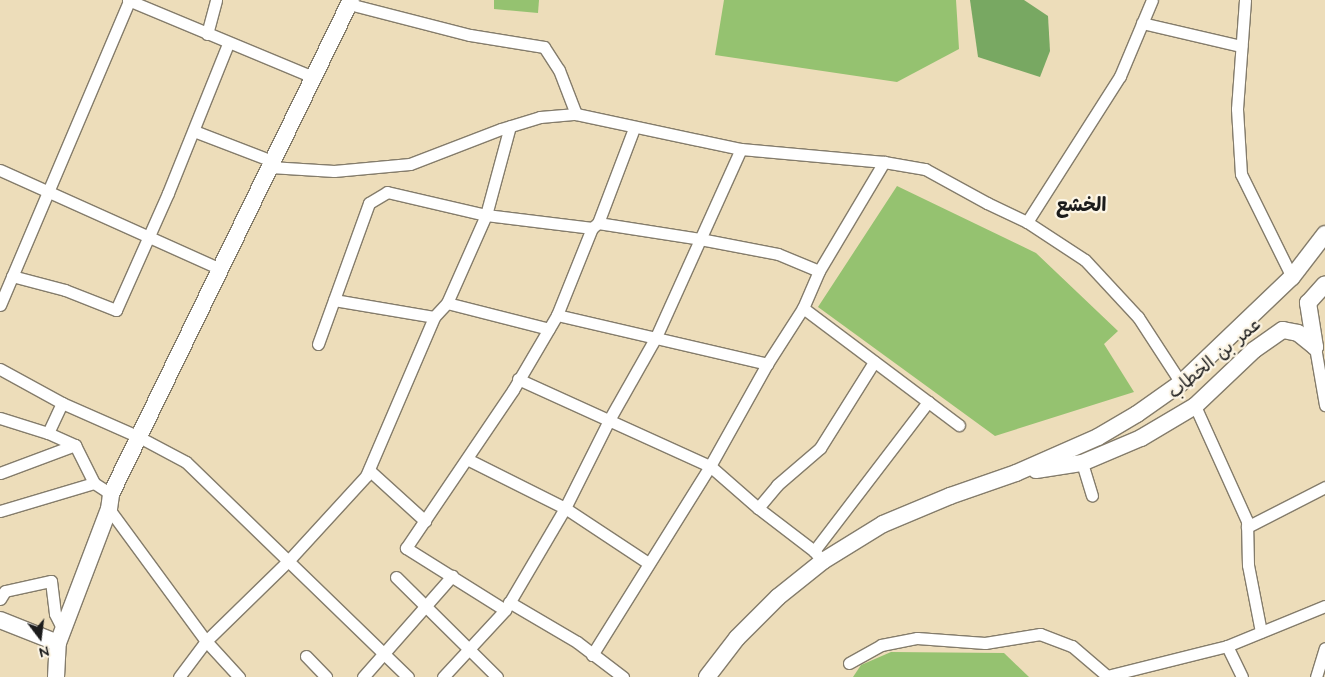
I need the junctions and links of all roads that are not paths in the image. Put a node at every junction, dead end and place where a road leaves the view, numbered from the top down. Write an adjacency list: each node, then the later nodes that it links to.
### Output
1 (129, 0): 7 (street); 19 (street)
2 (216, 0): 7 (street)
3 (1152, 0): 6 (street)
4 (1245, 0): 9 (street)
5 (350, 2): 10 (street); 11 (street)
6 (1142, 24): 9 (street); 21 (street)
7 (206, 34): 8 (street)
8 (228, 44): 10 (street); 14 (street)
9 (1241, 46): 28 (street)
10 (313, 78): 17 (street)
11 (576, 114): 12 (street); 13 (street)
12 (510, 126): 17 (street); 20 (street)
13 (634, 128): 15 (street); 22 (street)
14 (194, 131): 17 (street); 24 (street)
15 (740, 149): 16 (street); 25 (street)
16 (884, 162): 21 (street); 27 (street)
17 (271, 164): 26 (street)
18 (0, 170): 19 (street)
19 (48, 192): 24 (street); 29 (street)
20 (486, 215): 22 (street); 31 (street); 32 (street)
21 (1028, 222): 45 (street)
22 (595, 226): 25 (street); 35 (street)
23 (1325, 234): 28 (street, عمر بن الخطاب)
24 (148, 237): 26 (street); 29 (street)
25 (700, 239): 27 (street); 38 (street)
26 (220, 269): 54 (street)
27 (819, 271): 34 (street)
28 (1292, 277): 45 (street, عمر بن الخطاب)
29 (7, 280): 33 (street)
30 (1325, 284): 40 (street)
31 (334, 300): 36 (street); 39 (street)
32 (447, 304): 36 (street); 37 (street)
33 (0, 305)
34 (803, 308): 41 (street); 42 (street)
35 (557, 315): 37 (street); 38 (street)
36 (434, 316): 59 (street)
37 (549, 328): 44 (street)
38 (656, 337): 42 (street); 51 (street)
39 (318, 344)
40 (1315, 347): 48 (street); 49 (street, عمر بن الخطاب)
41 (874, 362): 46 (street); 67 (street)
42 (767, 364): 58 (street)
43 (0, 369): 47 (street)
44 (518, 379): 51 (street); 56 (street)
45 (1181, 382): 60 (street, عمر بن الخطاب)
46 (928, 402): 52 (street); 71 (street)
47 (62, 403): 53 (street); 54 (street)
48 (1325, 405)
49 (1195, 406): 57 (street, عمر بن الخطاب); 70 (street)
50 (0, 418): 53 (street)
51 (609, 420): 58 (street); 66 (street)
52 (959, 425)
53 (48, 433): 55 (street)
54 (139, 437): 65 (street); 72 (street)
55 (75, 445): 61 (street); 62 (street)
56 (467, 459): 66 (street); 69 (street)
57 (1082, 464): 60 (street, عمر بن الخطاب); 64 (street)
58 (710, 466): 67 (street); 73 (street)
59 (369, 470): 69 (street); 72 (street)
60 (1016, 472): 71 (street, عمر بن الخطاب)
61 (0, 474)
62 (94, 483): 65 (street); 68 (street)
63 (1325, 487): 70 (street)
64 (1092, 495)
65 (110, 502): 82 (street); 83 (street)
66 (565, 508): 73 (street); 78 (street)
67 (758, 508): 71 (street)
68 (0, 511)
69 (425, 521): 74 (street)
70 (1247, 527): 81 (street)
71 (819, 556): 100 (street, عمر بن الخطاب)
72 (289, 560): 83 (street); 87 (street)
73 (648, 563): 88 (street)
74 (452, 576): 77 (street); 78 (street)
75 (396, 577): 77 (street)
76 (0, 599): 82 (street)
77 (425, 606): 86 (street); 87 (street)
78 (507, 606): 86 (street); 88 (street)
79 (1325, 606): 81 (street)
80 (0, 620): 82 (street)
81 (1260, 632): 84 (street)
82 (60, 635): 91 (street)
83 (206, 641): 92 (street); 93 (street)
84 (1227, 646): 90 (street); 101 (street)
85 (1325, 648): 102 (street)
86 (469, 649): 97 (street); 98 (street)
87 (382, 653): 95 (street); 96 (street)
88 (592, 655): 99 (street)
89 (306, 656): 94 (street)
90 (849, 663)
91 (56, 677)
92 (179, 677)
93 (239, 677)
94 (326, 677)
95 (363, 677)
96 (408, 677)
97 (443, 677)
98 (497, 677)
99 (623, 677)
100 (707, 677)
101 (1242, 677)
102 (1316, 677)

